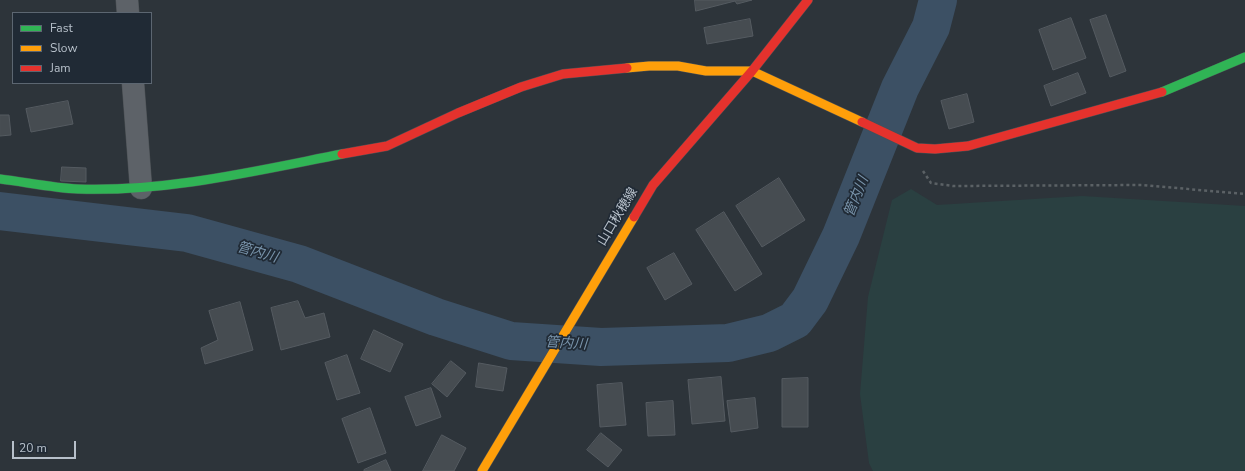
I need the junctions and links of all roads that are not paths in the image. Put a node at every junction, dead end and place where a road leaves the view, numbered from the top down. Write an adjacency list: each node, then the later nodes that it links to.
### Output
1 (127, 0): 3 (street)
2 (808, 0): 5 (street, 山口秋穂線)
3 (128, 12)
4 (1245, 57): 5 (street)
5 (752, 71): 8 (street); 9 (street, 山口秋穂線)
6 (133, 84): 8 (street)
7 (0, 179): 8 (street)
8 (141, 188)
9 (482, 471)

